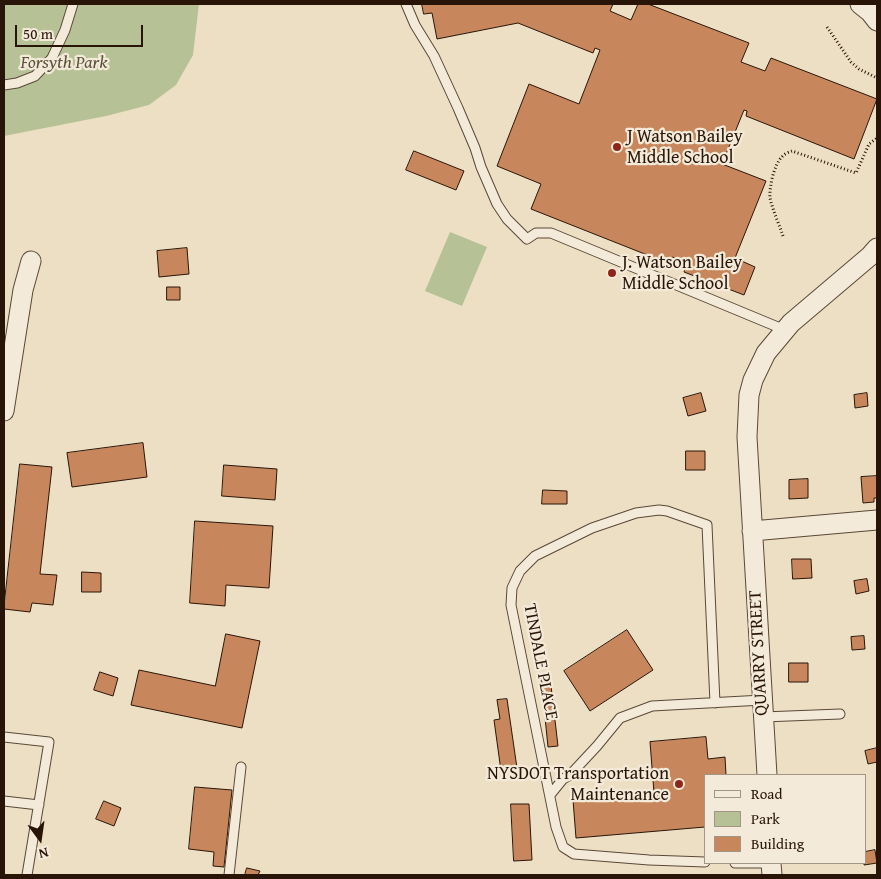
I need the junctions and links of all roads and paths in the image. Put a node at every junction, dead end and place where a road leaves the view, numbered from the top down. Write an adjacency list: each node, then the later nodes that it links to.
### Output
1 (74, 4): 7 (lane)
2 (406, 4): 12 (lane)
3 (860, 4): 4 (street)
4 (877, 21)
5 (827, 27): 6 (path)
6 (877, 78)
7 (4, 85)
8 (877, 138): 9 (path)
9 (783, 236)
10 (877, 248): 12 (street, QUARRY STREET)
11 (31, 261): 13 (street)
12 (785, 330): 15 (street, QUARRY STREET)
13 (4, 411)
14 (877, 520): 15 (street)
15 (752, 532): 17 (street, QUARRY STREET)
16 (715, 703): 17 (lane); 22 (lane); 22 (lane, TINDALE PLACE)
17 (763, 708): 18 (lane); 21 (street, QUARRY STREET)
18 (840, 714)
19 (4, 737): 24 (lane)
20 (241, 767): 27 (lane)
21 (767, 774)
22 (550, 795): 25 (lane, TINDALE PLACE)
23 (4, 801): 24 (lane)
24 (39, 805): 26 (lane)
25 (704, 862)
26 (27, 875)
27 (229, 875)

